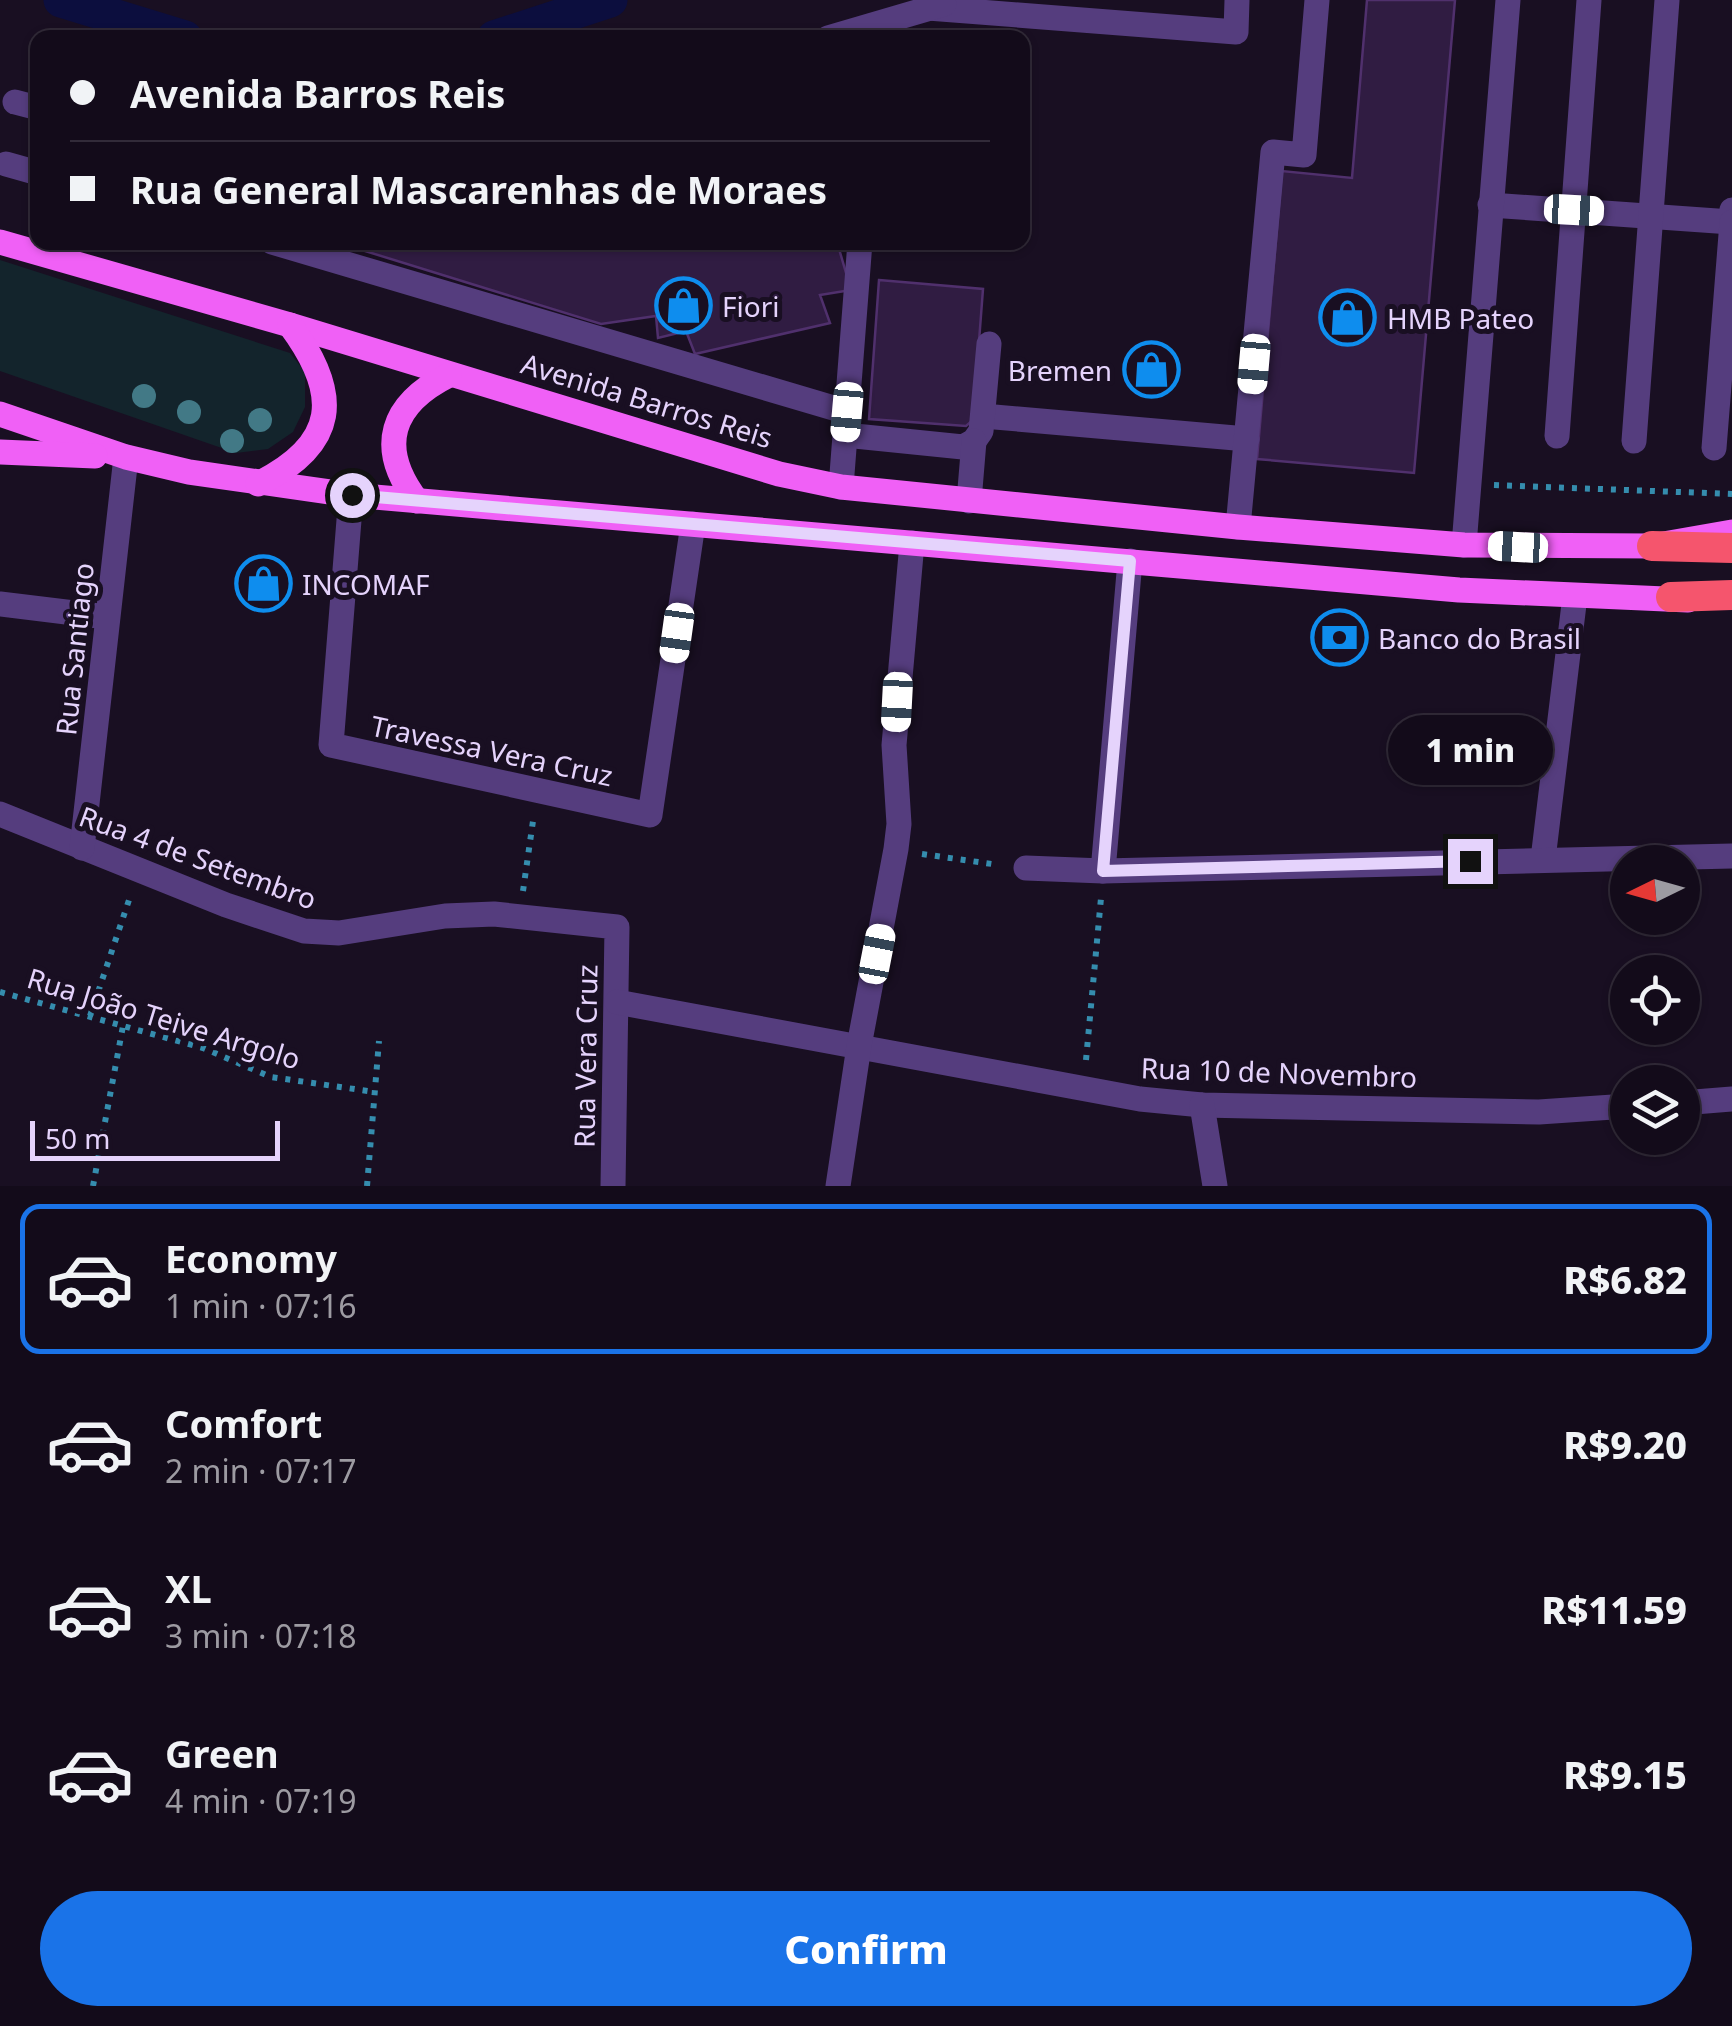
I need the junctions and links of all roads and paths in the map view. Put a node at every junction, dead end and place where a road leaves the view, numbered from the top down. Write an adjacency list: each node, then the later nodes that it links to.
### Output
1 (957, 0): 7 (street)
2 (1238, 0): 8 (street)
3 (1317, 0): 27 (street)
4 (1508, 0): 12 (street)
5 (1589, 0): 13 (street)
6 (1667, 0): 15 (street)
7 (928, 8): 8 (street); 9 (street)
8 (1011, 8)
9 (855, 30)
10 (6, 164): 11 (street)
11 (30, 172)
12 (1490, 205): 13 (street); 44 (street)
13 (1574, 210): 15 (street); 26 (street)
14 (1732, 210): 16 (street)
15 (1652, 215): 16 (street); 29 (street)
16 (1731, 222): 30 (street)
17 (0, 242): 20 (main road, Avenida Barros Reis)
18 (297, 250): 25 (street)
19 (859, 250): 25 (street)
20 (290, 325): 22 (main road, Avenida Barros Reis); 33 (main road)
21 (989, 344): 24 (street)
22 (449, 375): 35 (main road, Avenida Barros Reis); 38 (main road)
23 (0, 414): 32 (main road)
24 (983, 416): 27 (street); 28 (street)
25 (846, 424): 28 (street); 35 (street)
26 (1557, 436)
27 (1247, 439): 41 (street)
28 (974, 441): 39 (street)
29 (1634, 442)
30 (1714, 448)
31 (0, 452): 32 (main road)
32 (126, 457): 33 (main road); 53 (street, Rua Santiago)
33 (258, 484): 37 (main road)
34 (1510, 485): 36 (path)
35 (841, 488): 39 (main road, Avenida Barros Reis)
36 (1732, 494)
37 (352, 495): 38 (main road); 54 (street, Travessa Vera Cruz)
38 (417, 500): 40 (main road)
39 (969, 501): 41 (main road, Avenida Barros Reis)
40 (692, 524): 43 (main road); 54 (street, Travessa Vera Cruz)
41 (1238, 527): 44 (main road, Avenida Barros Reis)
42 (1732, 532): 45 (main road, Avenida Barros Reis)
43 (912, 543): 47 (main road); 57 (street)
44 (1464, 544): 45 (main road, Avenida Barros Reis)
45 (1652, 546): 46 (highway, Avenida Barros Reis)
46 (1732, 548)
47 (1130, 561): 49 (main road); 62 (street)
48 (1732, 595): 50 (highway)
49 (1574, 596): 50 (main road); 59 (street)
50 (1671, 596): 52 (main road)
51 (0, 604): 53 (street)
52 (1732, 609)
53 (108, 617): 56 (street, Rua Santiago)
54 (537, 790): 63 (path)
55 (0, 814): 56 (street, Rua 4 de Setembro)
56 (82, 848): 61 (street, Rua 4 de Setembro)
57 (896, 849): 60 (path); 70 (street)
58 (1732, 856): 59 (street)
59 (1543, 859): 62 (street)
60 (1026, 868): 62 (street)
61 (138, 870): 63 (street, Rua 4 de Setembro); 67 (path)
62 (1103, 871): 71 (path)
63 (519, 917): 64 (street, Rua 4 de Setembro)
64 (617, 927): 66 (street, Rua Vera Cruz)
65 (0, 992): 67 (path, Rua João Teive Argolo)
66 (617, 1002): 70 (street, Rua 10 de Novembro); 79 (street, Rua Vera Cruz)
67 (90, 1016): 68 (path, Rua João Teive Argolo)
68 (123, 1026): 72 (path, Rua João Teive Argolo); 77 (path)
69 (379, 1040): 72 (path)
70 (859, 1046): 71 (street, Rua 10 de Novembro); 80 (street)
71 (1084, 1091): 75 (street, Rua 10 de Novembro)
72 (375, 1092): 78 (path)
73 (1732, 1100): 74 (street)
74 (1700, 1102)
75 (1202, 1105): 76 (street, Rua 10 de Novembro); 81 (street)
76 (1610, 1107)
77 (93, 1186)
78 (368, 1186)
79 (613, 1186)
80 (838, 1186)
81 (1215, 1186)

